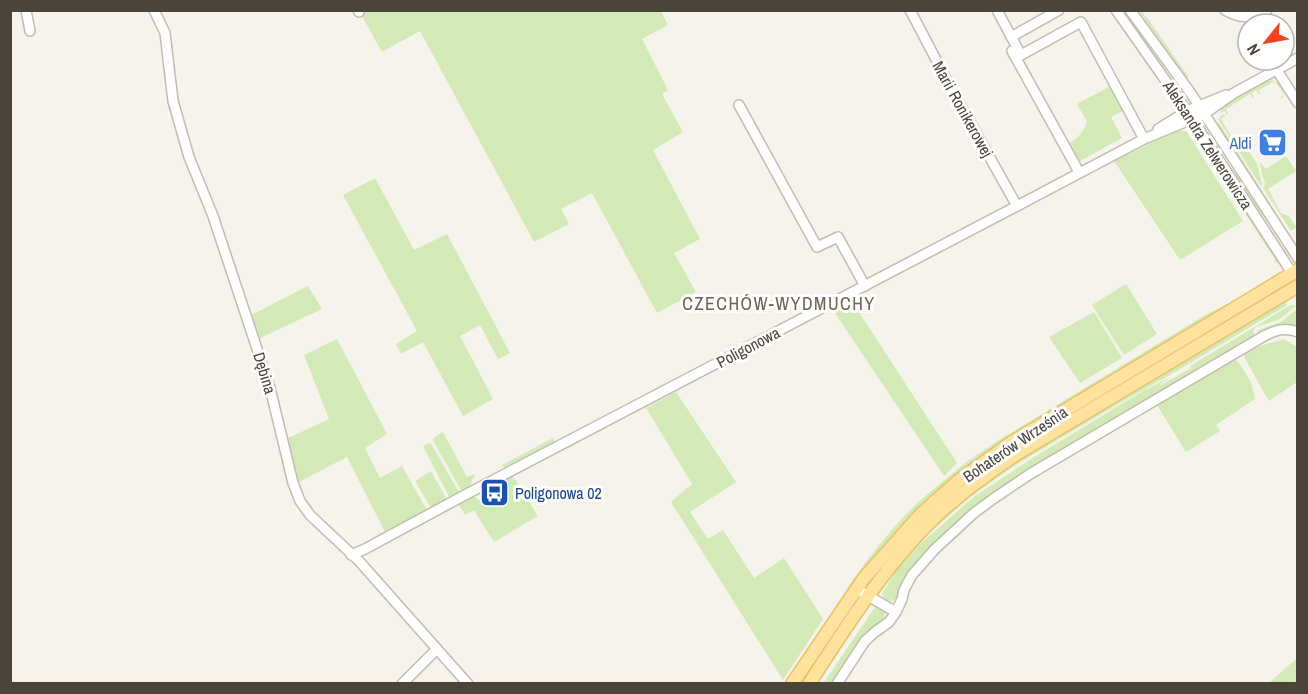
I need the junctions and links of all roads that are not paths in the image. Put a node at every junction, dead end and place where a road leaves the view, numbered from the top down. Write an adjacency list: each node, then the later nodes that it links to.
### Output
1 (26, 10): 11 (street)
2 (154, 10): 29 (street, Dębina)
3 (910, 10): 24 (street, Marii Ronikerowej)
4 (990, 10): 23 (street)
5 (997, 10): 12 (street)
6 (1059, 10): 12 (street)
7 (1116, 10): 19 (street, Aleksandra Zelwerowicza)
8 (1130, 10): 18 (street, Aleksandra Zelwerowicza)
9 (1225, 10): 10 (street)
10 (1266, 10)
11 (30, 32)
12 (1011, 37): 22 (street)
13 (1271, 72): 15 (street, Poligonowa)
14 (1278, 72): 16 (street)
15 (1234, 93): 18 (street, Poligonowa); 20 (street, Poligonowa)
16 (1298, 103)
17 (739, 105): 27 (street)
18 (1198, 105): 19 (street, Poligonowa); 20 (street, Aleksandra Zelwerowicza)
19 (1187, 111): 21 (street, Aleksandra Zelwerowicza); 22 (street, Poligonowa)
20 (1204, 114): 21 (street, Poligonowa); 25 (street, Aleksandra Zelwerowicza)
21 (1193, 120): 22 (street, Poligonowa); 26 (street, Aleksandra Zelwerowicza)
22 (1144, 139): 23 (street, Poligonowa)
23 (1079, 172): 24 (street, Poligonowa)
24 (1017, 206): 27 (street, Poligonowa)
25 (1298, 258)
26 (1296, 278): 30 (main road, Bohaterów Września); 31 (main road, Bohaterów Września)
27 (865, 286): 29 (street, Poligonowa)
28 (1298, 332): 32 (street)
29 (355, 558): 33 (street, Dębina)
30 (856, 589): 31 (street); 36 (main road, Bohaterów Września)
31 (868, 597): 32 (street); 37 (main road, Bohaterów Września)
32 (896, 612): 38 (street)
33 (437, 650): 34 (street); 35 (street, Dębina)
34 (402, 684)
35 (468, 684)
36 (792, 684)
37 (808, 684)
38 (837, 684)

